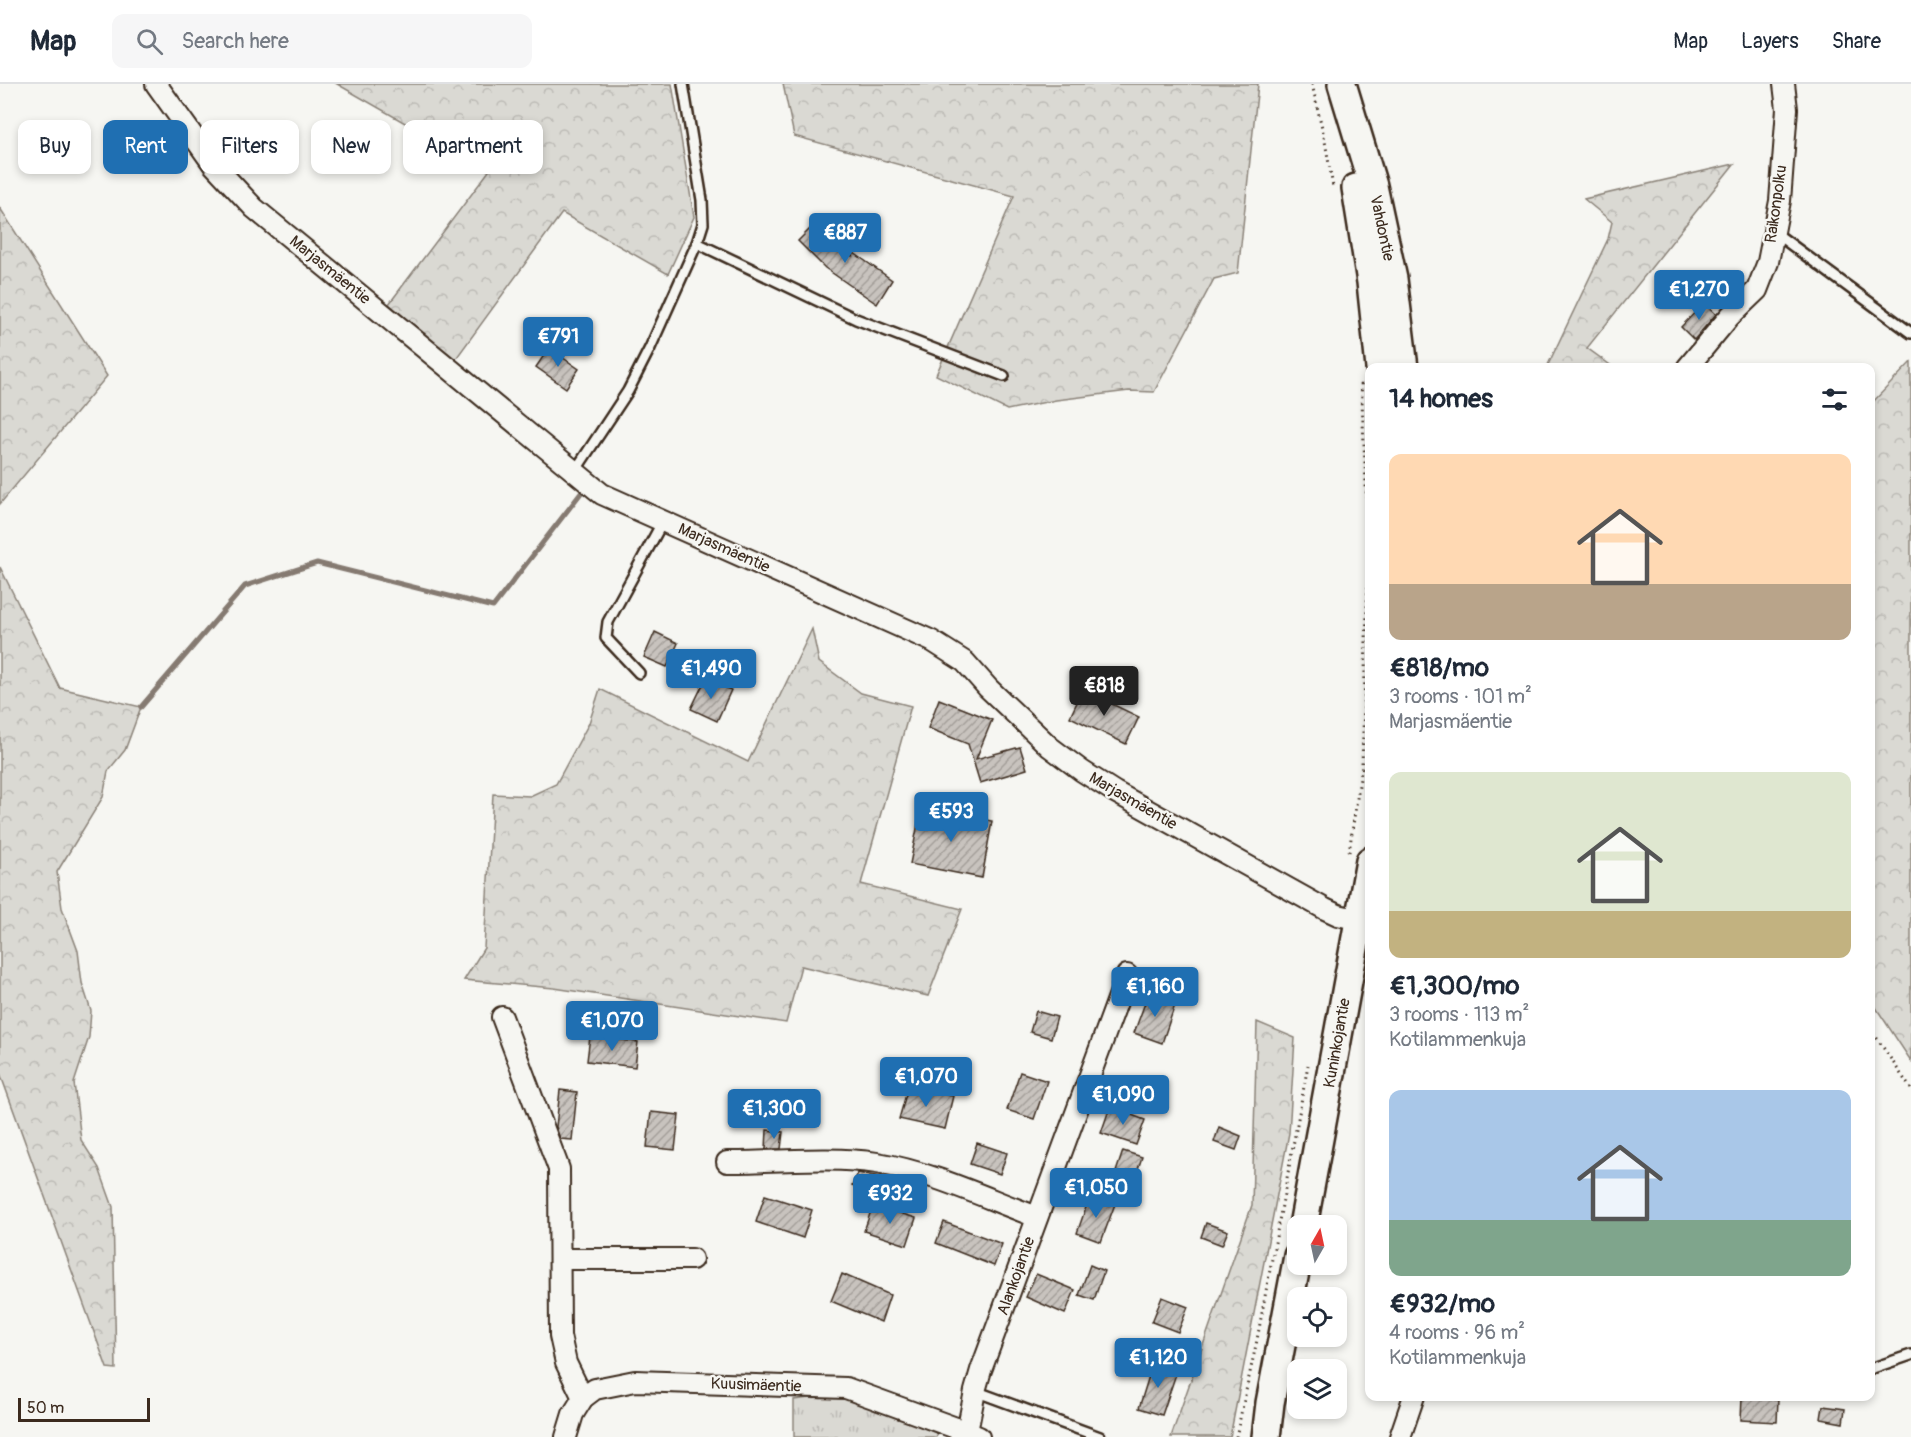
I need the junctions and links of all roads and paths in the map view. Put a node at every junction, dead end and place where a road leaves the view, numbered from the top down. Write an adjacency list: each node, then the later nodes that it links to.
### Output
1 (156, 84): 14 (street, Marjasmäentie)
2 (683, 84): 8 (lane)
3 (1312, 84): 6 (path)
4 (1784, 84): 7 (street, Raikonpolku)
5 (1343, 88): 10 (main road, Vahdontie); 11 (main road, Vahdontie)
6 (1335, 198)
7 (1774, 232): 9 (lane); 12 (street, Raikonpolku)
8 (697, 243): 13 (lane); 14 (lane)
9 (1911, 333)
10 (1370, 363)
11 (1403, 363)
12 (1691, 363)
13 (1004, 376)
14 (575, 471): 15 (street, Marjasmäentie)
15 (663, 521): 16 (lane); 19 (street, Marjasmäentie)
16 (639, 673)
17 (1365, 704): 18 (path)
18 (1359, 859): 19 (main road, Kuninkojantie)
19 (1360, 920): 26 (main road, Kuninkojantie)
20 (1127, 975): 27 (street, Alankojantie)
21 (502, 1017): 28 (street)
22 (1875, 1035): 24 (path)
23 (1310, 1059): 39 (path)
24 (1911, 1089)
25 (727, 1162): 27 (street)
26 (1305, 1215)
27 (1037, 1217): 33 (street, Alankojantie)
28 (560, 1259): 29 (street); 34 (street)
29 (692, 1259)
30 (1294, 1275): 40 (main road)
31 (1911, 1355): 32 (lane)
32 (1875, 1368)
33 (975, 1391): 36 (street, Alankojantie); 38 (lane)
34 (583, 1398): 36 (street, Kuusimäentie); 37 (street)
35 (1412, 1401): 41 (street)
36 (971, 1436)
37 (566, 1437)
38 (1100, 1437)
39 (1236, 1437)
40 (1266, 1437)
41 (1400, 1437)

